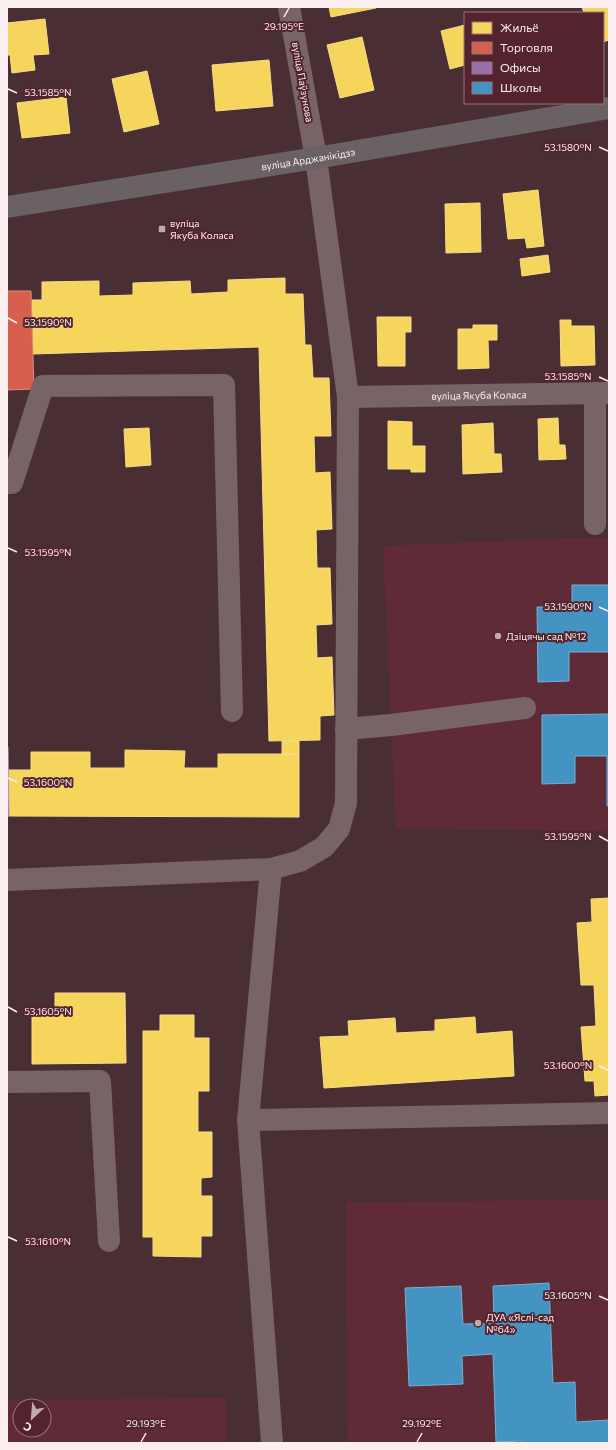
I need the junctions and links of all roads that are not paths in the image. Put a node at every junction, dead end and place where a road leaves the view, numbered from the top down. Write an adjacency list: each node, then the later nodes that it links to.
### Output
1 (289, 7): 3 (street, вуліца Паўзунова)
2 (609, 108): 3 (main road, вуліца Арджанікідзэ)
3 (316, 158): 4 (main road, вуліца Арджанікідзэ); 6 (street, вуліца Паўзунова)
4 (7, 207)
5 (602, 393): 6 (street, вуліца Якуба Коласа); 8 (street)
6 (348, 397): 11 (street, вуліца Паўзунова)
7 (7, 483): 10 (street)
8 (595, 524)
9 (525, 708): 11 (street)
10 (232, 711)
11 (346, 729): 12 (street, вуліца Паўзунова)
12 (271, 868): 13 (street, вуліца Паўзунова); 16 (street)
13 (7, 880)
14 (7, 1082): 17 (street)
15 (609, 1114): 16 (street)
16 (248, 1120): 18 (street)
17 (109, 1241)
18 (272, 1443)

